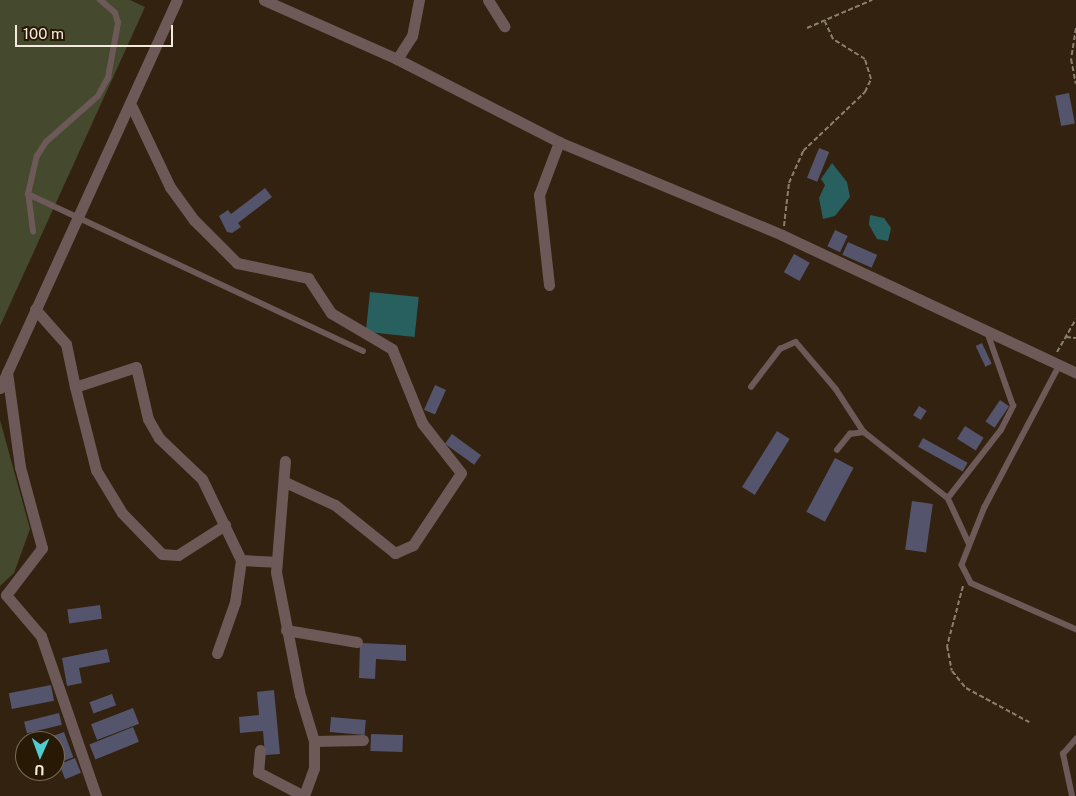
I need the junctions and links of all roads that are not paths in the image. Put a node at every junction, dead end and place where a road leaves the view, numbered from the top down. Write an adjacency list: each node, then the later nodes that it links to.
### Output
1 (100, 0): 10 (lane)
2 (177, 0): 8 (street)
3 (264, 0): 7 (street)
4 (418, 0): 7 (street)
5 (488, 0): 6 (street)
6 (504, 26)
7 (397, 59): 9 (street)
8 (132, 107): 11 (street); 26 (street)
9 (559, 142): 13 (street); 15 (street)
10 (28, 194): 11 (lane); 12 (lane)
11 (78, 217): 14 (street); 16 (lane)
12 (33, 232)
13 (549, 284)
14 (35, 308): 18 (street); 20 (street)
15 (986, 330): 17 (street); 27 (lane)
16 (363, 351)
17 (1056, 363): 19 (street); 29 (lane)
18 (7, 372): 22 (street); 40 (street)
19 (1076, 373)
20 (74, 387): 28 (street); 28 (street)
21 (751, 387): 23 (lane)
22 (0, 388)
23 (864, 432): 24 (lane); 27 (lane)
24 (837, 450)
25 (285, 461): 26 (street)
26 (284, 482): 31 (street)
27 (948, 498): 29 (lane)
28 (225, 525): 30 (street)
29 (969, 543): 32 (lane)
30 (241, 560): 31 (street); 35 (street)
31 (275, 562): 33 (street)
32 (1076, 629)
33 (286, 630): 34 (street); 38 (street)
34 (357, 642)
35 (217, 653)
36 (1076, 739): 42 (lane)
37 (363, 740): 38 (street)
38 (314, 741): 41 (street)
39 (260, 750): 41 (street)
40 (96, 796)
41 (304, 796)
42 (1072, 796)

